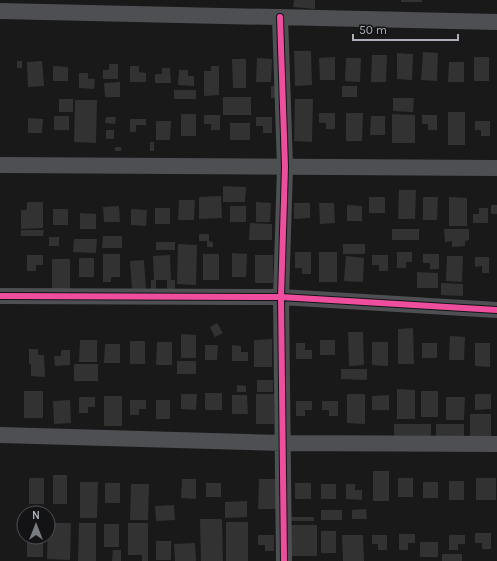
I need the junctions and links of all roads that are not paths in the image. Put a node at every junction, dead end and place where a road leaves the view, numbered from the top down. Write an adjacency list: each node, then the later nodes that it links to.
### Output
1 (0, 11): 2 (street)
2 (280, 17): 3 (street); 5 (street)
3 (497, 22)
4 (0, 165): 5 (street)
5 (285, 167): 6 (street); 8 (street)
6 (497, 168)
7 (0, 296): 8 (street)
8 (281, 297): 9 (street); 11 (street)
9 (497, 310)
10 (0, 435): 11 (street)
11 (283, 443): 12 (street); 13 (street)
12 (497, 444)
13 (284, 561)

